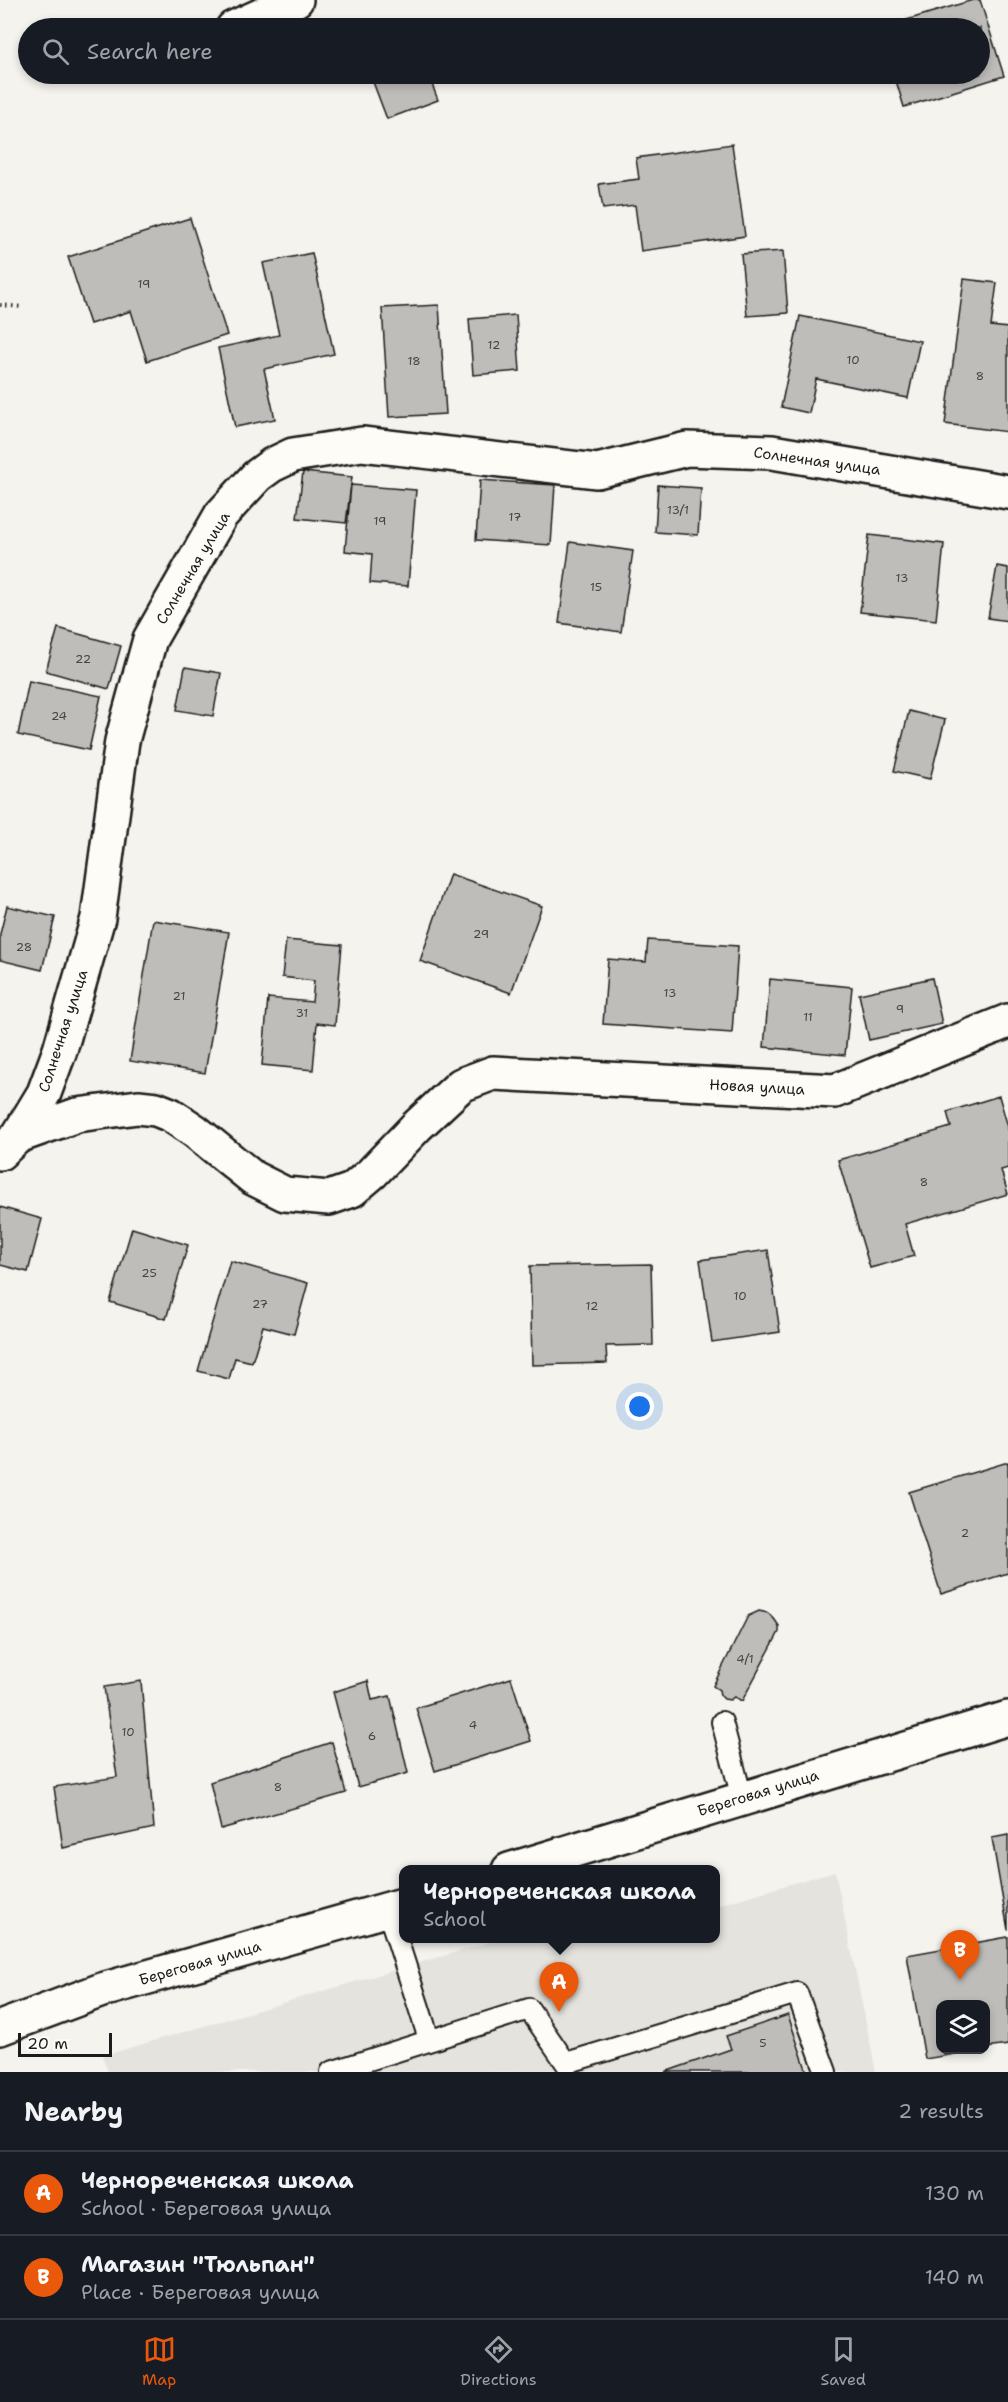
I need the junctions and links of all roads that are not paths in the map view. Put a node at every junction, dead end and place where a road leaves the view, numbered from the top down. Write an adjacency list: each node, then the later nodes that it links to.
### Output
1 (296, 0): 2 (street)
2 (256, 18)
3 (1008, 492): 5 (street, Солнечная улица)
4 (1008, 1021): 5 (street, Новая улица)
5 (9, 1145)
6 (1008, 1718): 8 (street, Береговая улица)
7 (722, 1722): 8 (lane)
8 (742, 1798): 9 (street, Береговая улица)
9 (522, 1865)
10 (395, 1908): 11 (lane); 13 (street, Береговая улица)
11 (399, 1923)
12 (404, 1943): 14 (lane)
13 (0, 2028)
14 (429, 2039): 15 (lane); 16 (lane)
15 (331, 2072)
16 (826, 2072)

